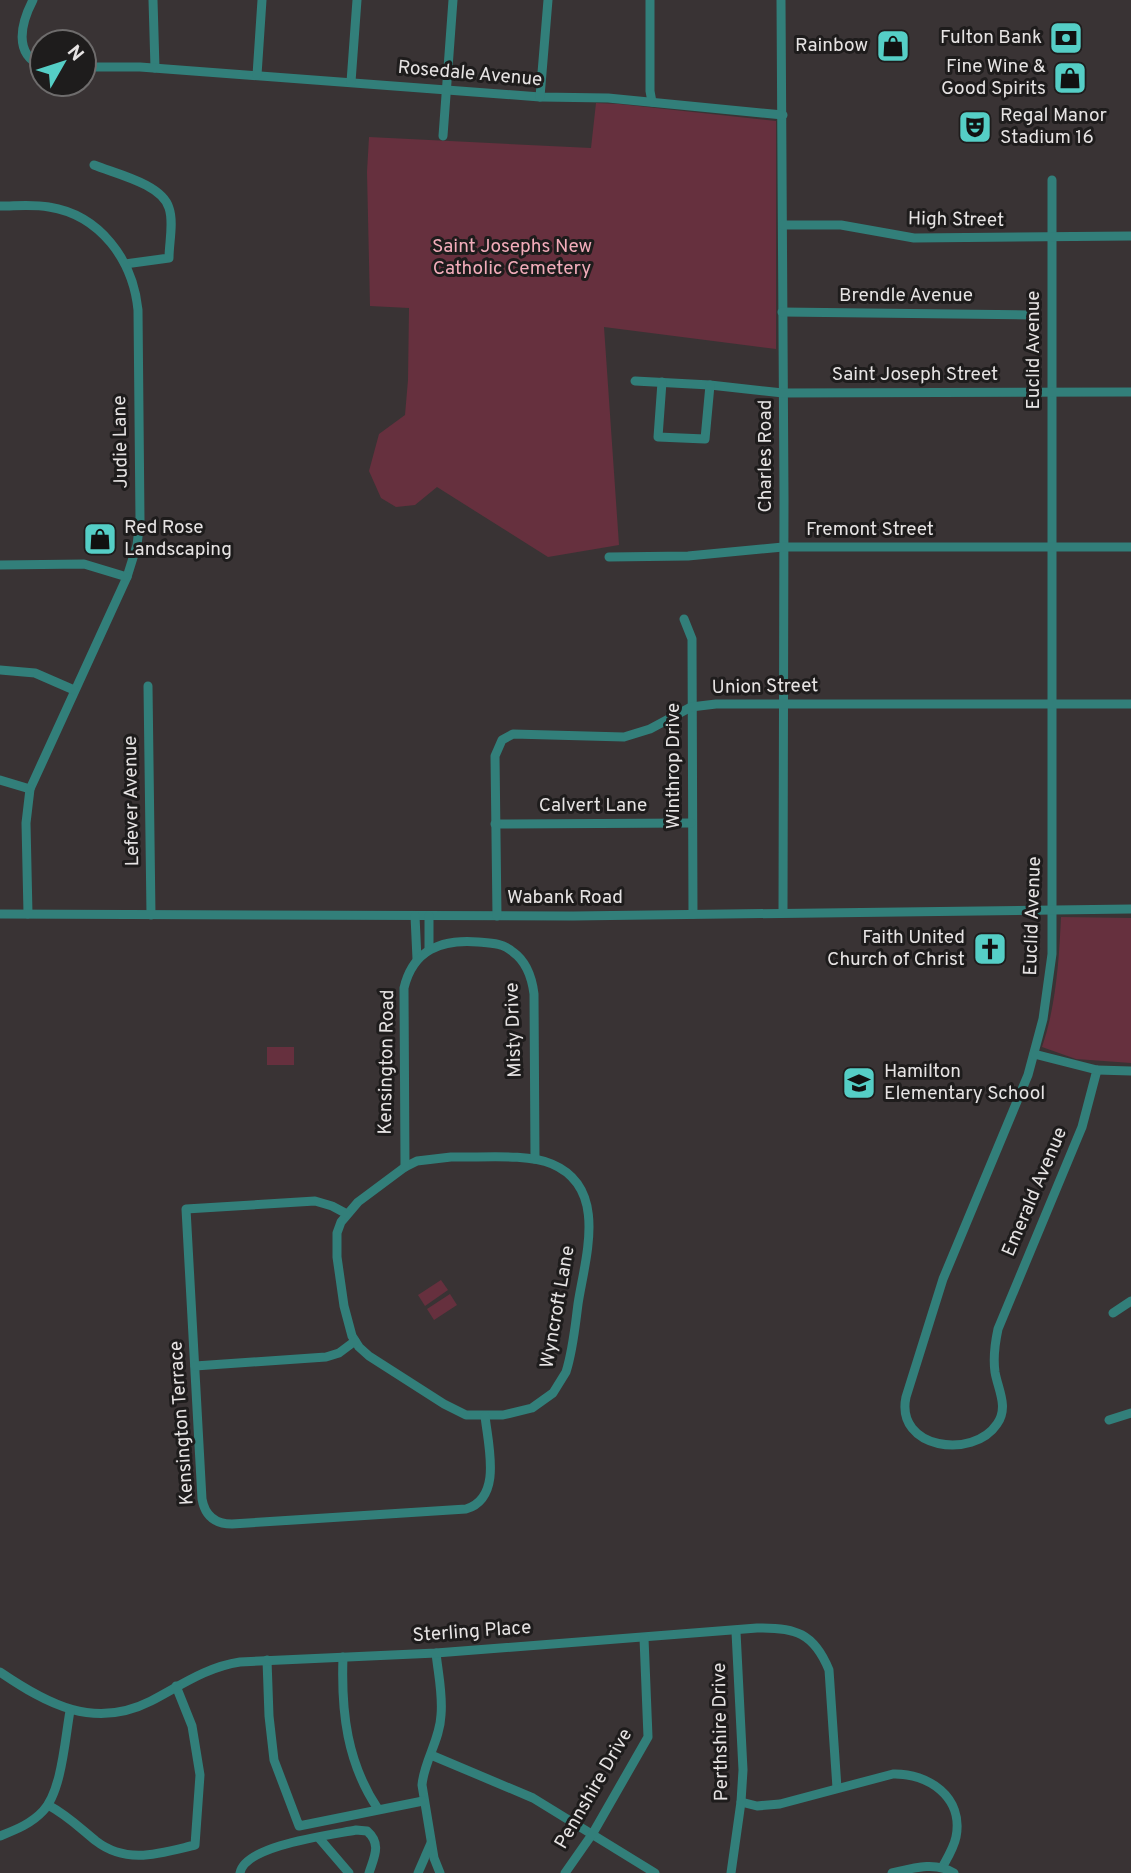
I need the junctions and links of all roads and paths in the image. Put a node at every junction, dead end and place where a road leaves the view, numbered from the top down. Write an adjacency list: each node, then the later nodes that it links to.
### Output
1 (33, 0): 9 (street)
2 (153, 0): 11 (street)
3 (261, 0): 12 (street)
4 (357, 0): 13 (street)
5 (453, 0): 14 (street)
6 (548, 0): 15 (street)
7 (650, 0): 16 (street)
8 (781, 0): 17 (street, Charles Road)
9 (28, 57)
10 (98, 67): 11 (street, Rosedale Avenue)
11 (155, 68): 12 (street, Rosedale Avenue)
12 (257, 75): 13 (street, Rosedale Avenue)
13 (351, 82): 14 (street, Rosedale Avenue)
14 (446, 90): 15 (street, Rosedale Avenue); 18 (street)
15 (540, 97): 16 (street, Rosedale Avenue)
16 (652, 102): 17 (street, Rosedale Avenue)
17 (783, 115): 22 (street, Charles Road)
18 (443, 135)
19 (94, 165): 25 (street)
20 (1052, 180): 24 (street, Euclid Avenue)
21 (0, 206): 25 (street, Judie Lane)
22 (783, 225): 24 (street, High Street); 26 (street, Charles Road)
23 (1131, 236): 24 (street, High Street)
24 (1052, 237): 31 (street, Euclid Avenue)
25 (125, 264): 39 (street, Judie Lane)
26 (782, 313): 27 (street, Brendle Avenue); 33 (street, Charles Road)
27 (1029, 314)
28 (635, 381): 29 (street, Saint Joseph Street)
29 (662, 382): 30 (street, Saint Joseph Street); 30 (street)
30 (710, 385): 33 (street, Saint Joseph Street)
31 (1052, 392): 32 (street, Saint Joseph Street); 33 (street, Saint Joseph Street); 36 (street, Euclid Avenue)
32 (1131, 392)
33 (783, 393): 34 (street, Charles Road)
34 (783, 547): 36 (street, Fremont Street); 37 (street, Fremont Street); 44 (street, Charles Road)
35 (1131, 547): 36 (street, Fremont Street)
36 (1052, 548): 45 (street, Euclid Avenue)
37 (609, 557)
38 (0, 565): 39 (street)
39 (127, 577): 43 (street, Judie Lane)
40 (684, 619): 47 (street, Winthrop Drive)
41 (0, 670): 43 (street)
42 (148, 686): 58 (street, Lefever Avenue)
43 (74, 690): 49 (street, Judie Lane)
44 (782, 704): 45 (street, Union Street); 47 (street, Union Street); 54 (street, Charles Road)
45 (1052, 704): 46 (street, Union Street); 53 (street, Euclid Avenue)
46 (1131, 704)
47 (691, 707): 50 (street, Winthrop Drive); 51 (street, Union Street)
48 (0, 780): 49 (street)
49 (30, 789): 56 (street, Judie Lane)
50 (691, 823): 51 (street, Calvert Lane); 57 (street, Winthrop Drive)
51 (495, 824): 61 (street, Union Street)
52 (1131, 909): 53 (street, Wabank Road)
53 (1053, 910): 54 (street, Wabank Road); 64 (street, Euclid Avenue)
54 (783, 912): 57 (street, Wabank Road)
55 (0, 914): 56 (street, Wabank Road)
56 (28, 914): 58 (street, Wabank Road)
57 (693, 914): 61 (street, Wabank Road)
58 (151, 915): 59 (street, Wabank Road)
59 (415, 916): 60 (street, Wabank Road); 63 (street, Kensington Road)
60 (429, 916): 61 (street, Wabank Road); 62 (street)
61 (496, 916)
62 (429, 949): 63 (street, Kensington Road); 67 (street, Misty Drive)
63 (417, 959): 68 (street, Kensington Road)
64 (1034, 1054): 65 (street); 72 (street, Euclid Avenue)
65 (1097, 1070): 66 (street); 72 (street, Emerald Avenue)
66 (1131, 1071)
67 (535, 1159): 68 (street, Wyncroft Lane); 76 (street, Wyncroft Lane)
68 (405, 1167): 69 (street, Wyncroft Lane)
69 (347, 1214): 73 (street); 74 (street, Kensington Terrace)
70 (1131, 1301): 71 (street)
71 (1113, 1313)
72 (999, 1325)
73 (355, 1341): 74 (street); 76 (street, Wyncroft Lane)
74 (195, 1366): 76 (street, Kensington Terrace)
75 (1131, 1413): 77 (street)
76 (485, 1416)
77 (1109, 1420)
78 (736, 1632): 79 (street, Sterling Place); 87 (street, Sterling Place); 89 (street, Perthshire Drive)
79 (644, 1638): 80 (street, Sterling Place); 92 (street, Pennshire Drive)
80 (436, 1653): 81 (street, Sterling Place); 86 (street)
81 (344, 1657): 82 (street, Sterling Place); 91 (street)
82 (267, 1660): 84 (street, Sterling Place); 91 (street)
83 (0, 1672): 85 (street, Sterling Place)
84 (176, 1686): 85 (street, Sterling Place); 90 (street)
85 (70, 1711): 90 (street)
86 (431, 1755): 88 (street); 92 (street)
87 (838, 1788): 89 (street); 96 (street)
88 (424, 1801): 91 (street); 95 (street)
89 (741, 1802): 104 (street, Perthshire Drive)
90 (48, 1805): 93 (street)
91 (378, 1809)
92 (593, 1833): 102 (street, Pennshire Drive); 103 (street)
93 (0, 1836)
94 (319, 1838): 97 (street); 98 (street); 99 (street)
95 (431, 1843): 100 (street); 101 (street)
96 (943, 1866): 105 (street); 106 (street)
97 (240, 1873)
98 (349, 1873)
99 (369, 1873)
100 (418, 1873)
101 (440, 1873)
102 (565, 1873)
103 (655, 1873)
104 (730, 1873)
105 (892, 1873)
106 (954, 1873)

